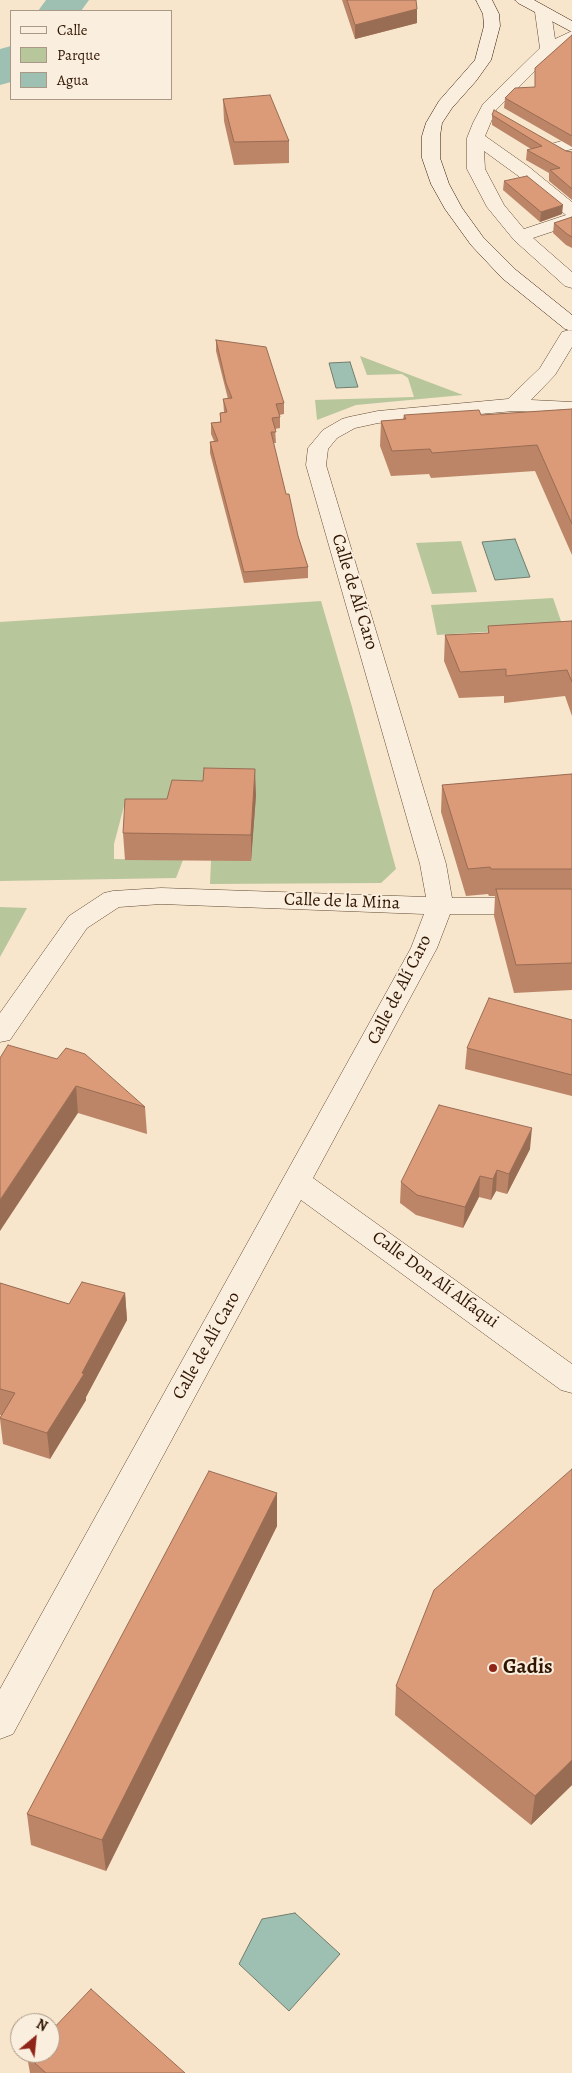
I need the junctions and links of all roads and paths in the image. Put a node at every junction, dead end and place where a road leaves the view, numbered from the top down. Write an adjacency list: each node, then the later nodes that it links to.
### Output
1 (468, 0): 7 (street)
2 (487, 1): 7 (street)
3 (522, 1): 4 (street)
4 (542, 12): 5 (street); 8 (street)
5 (572, 27)
6 (572, 36): 8 (street)
7 (488, 40): 18 (street)
8 (548, 49): 9 (street)
9 (489, 108): 10 (street); 11 (street)
10 (506, 118)
11 (476, 138): 14 (street); 16 (street)
12 (540, 138): 13 (street)
13 (567, 149)
14 (572, 211)
15 (572, 220): 16 (street)
16 (520, 236): 17 (street)
17 (572, 282)
18 (571, 334): 19 (street)
19 (514, 405): 20 (street, Calle de Alí Caro); 21 (street, Calle de Alí Caro)
20 (572, 408)
21 (440, 906): 22 (street, Calle de la Mina); 23 (street, Calle de la Mina); 24 (street, Calle de Alí Caro)
22 (572, 906)
23 (0, 1033)
24 (297, 1182): 25 (street, Calle Don Alí Alfaqui); 26 (street, Calle de Alí Caro)
25 (572, 1380)
26 (0, 1723)

